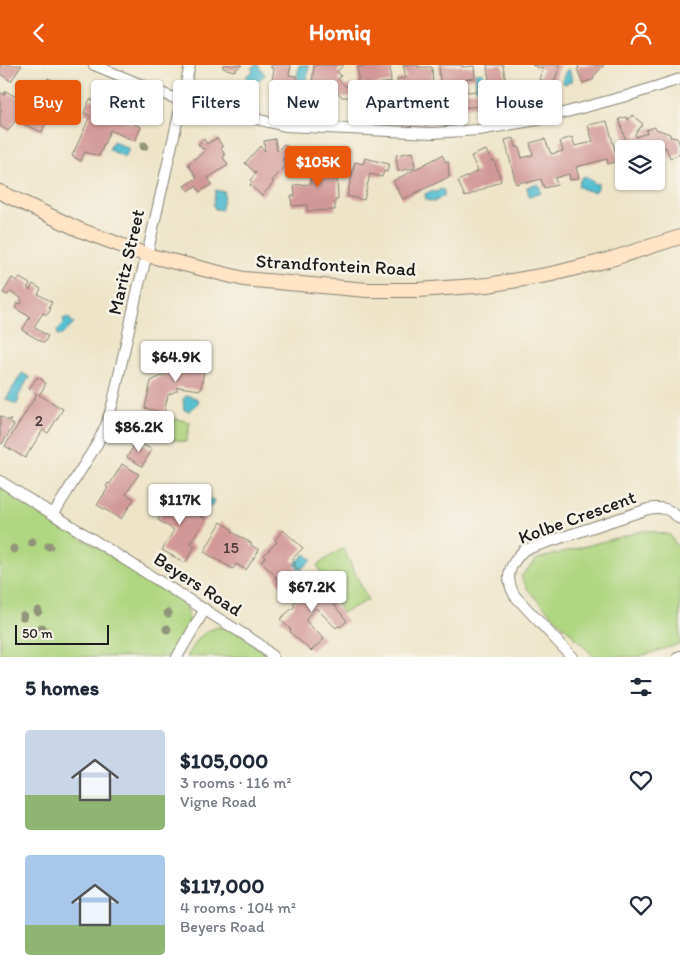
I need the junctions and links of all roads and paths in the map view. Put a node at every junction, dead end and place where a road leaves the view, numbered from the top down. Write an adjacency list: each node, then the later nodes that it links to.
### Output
1 (94, 65): 5 (street)
2 (190, 65): 4 (street, Maritz Street)
3 (680, 79): 6 (street)
4 (186, 80)
5 (173, 98)
6 (259, 120)
7 (176, 125): 10 (street, Maritz Street)
8 (0, 191): 10 (main road, Strandfontein Road)
9 (680, 237): 10 (main road, Strandfontein Road)
10 (147, 255): 12 (street, Maritz Street)
11 (0, 481): 12 (street, Beyers Road)
12 (54, 513): 14 (street, Beyers Road)
13 (680, 519): 17 (street, Kolbe Crescent)
14 (205, 609): 15 (street); 16 (street, Beyers Road)
15 (177, 657)
16 (273, 657)
17 (572, 657)

